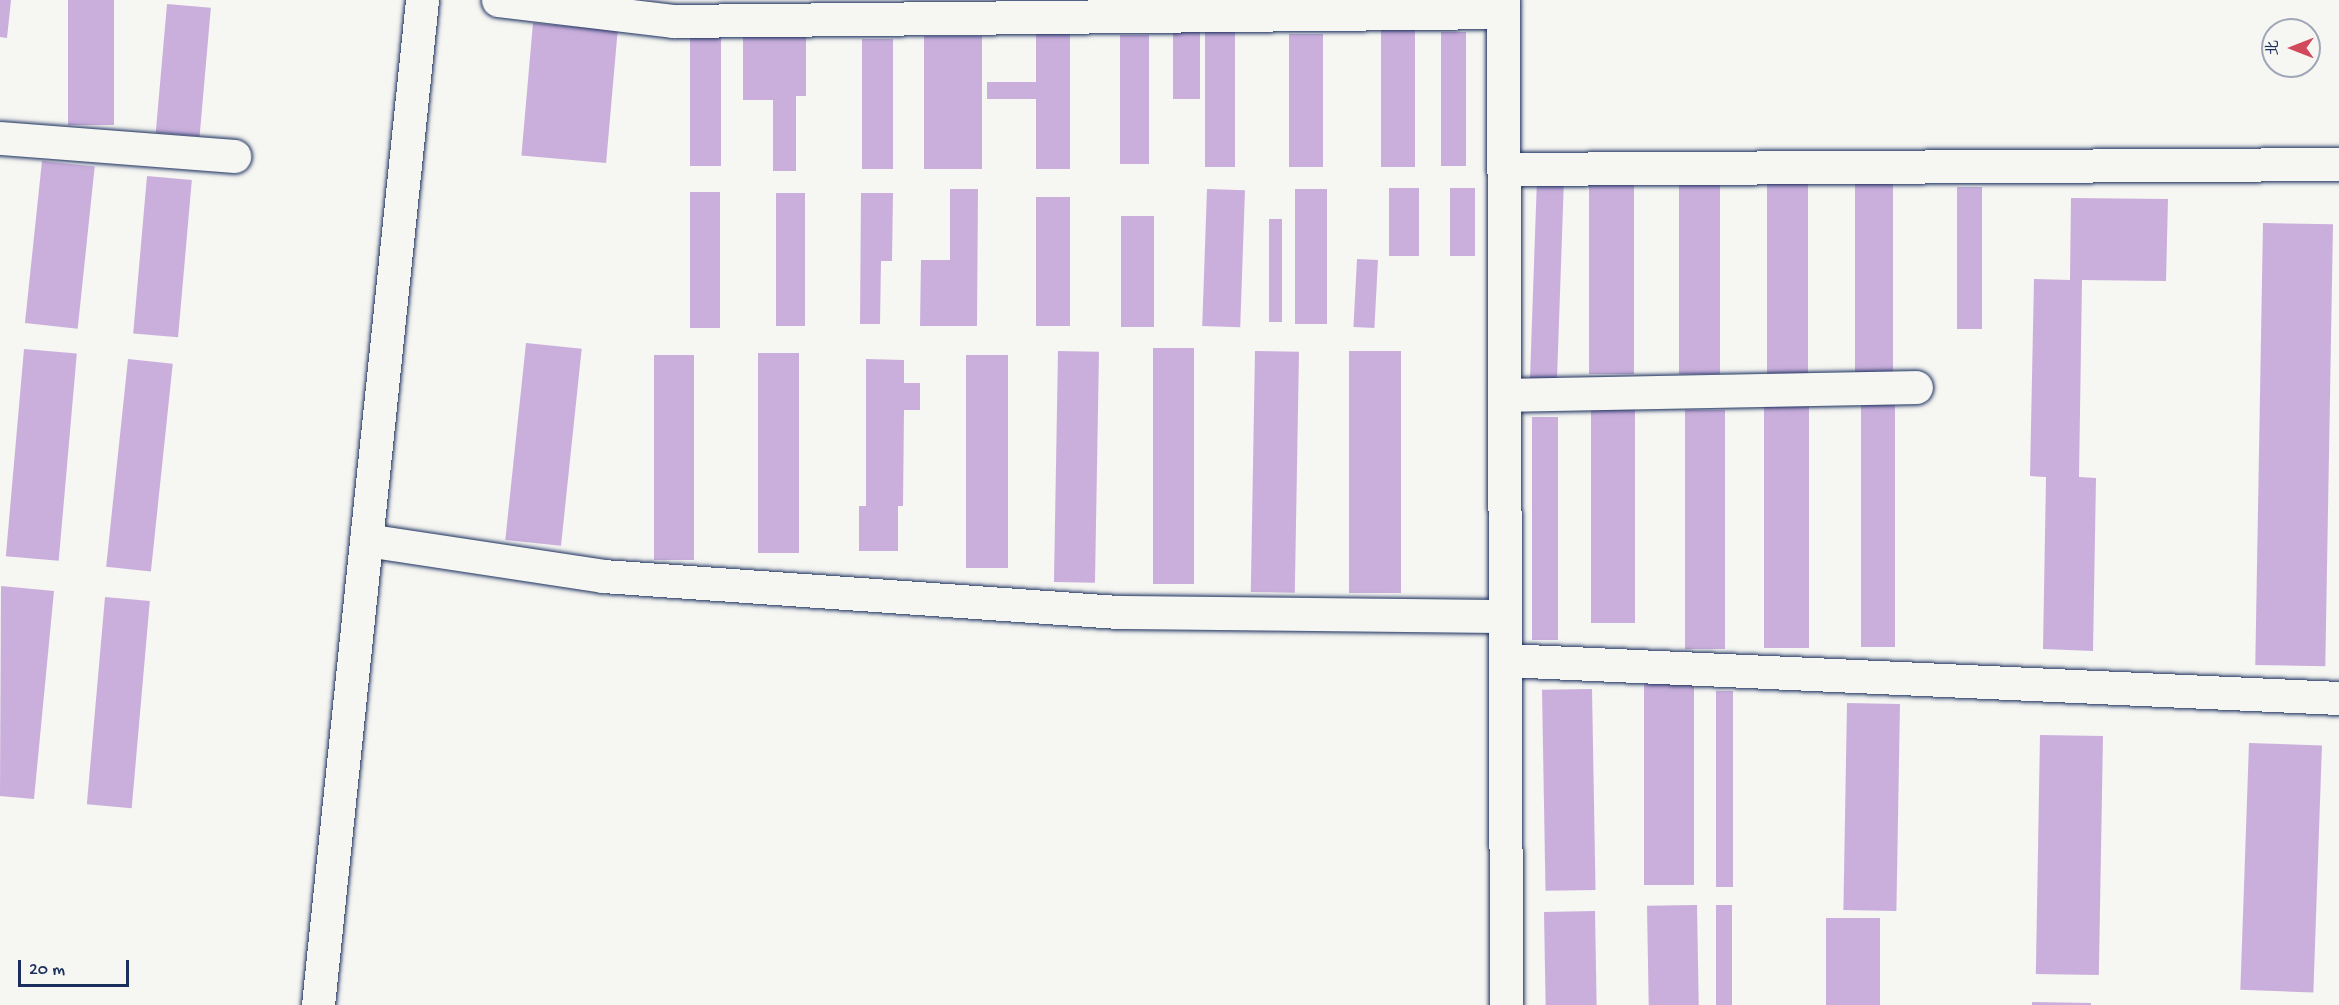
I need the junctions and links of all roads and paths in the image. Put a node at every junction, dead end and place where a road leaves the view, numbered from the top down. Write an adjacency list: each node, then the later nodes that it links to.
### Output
1 (422, 0): 10 (street)
2 (498, 0): 3 (street)
3 (1503, 6): 7 (street)
4 (0, 138): 5 (street)
5 (234, 156)
6 (2339, 164): 7 (street)
7 (1504, 170): 9 (street)
8 (1916, 387): 9 (street)
9 (1504, 395): 11 (street)
10 (366, 540): 11 (street); 14 (street)
11 (1505, 616): 12 (street)
12 (1505, 660): 13 (street); 15 (street)
13 (2339, 698)
14 (318, 1005)
15 (1506, 1005)

